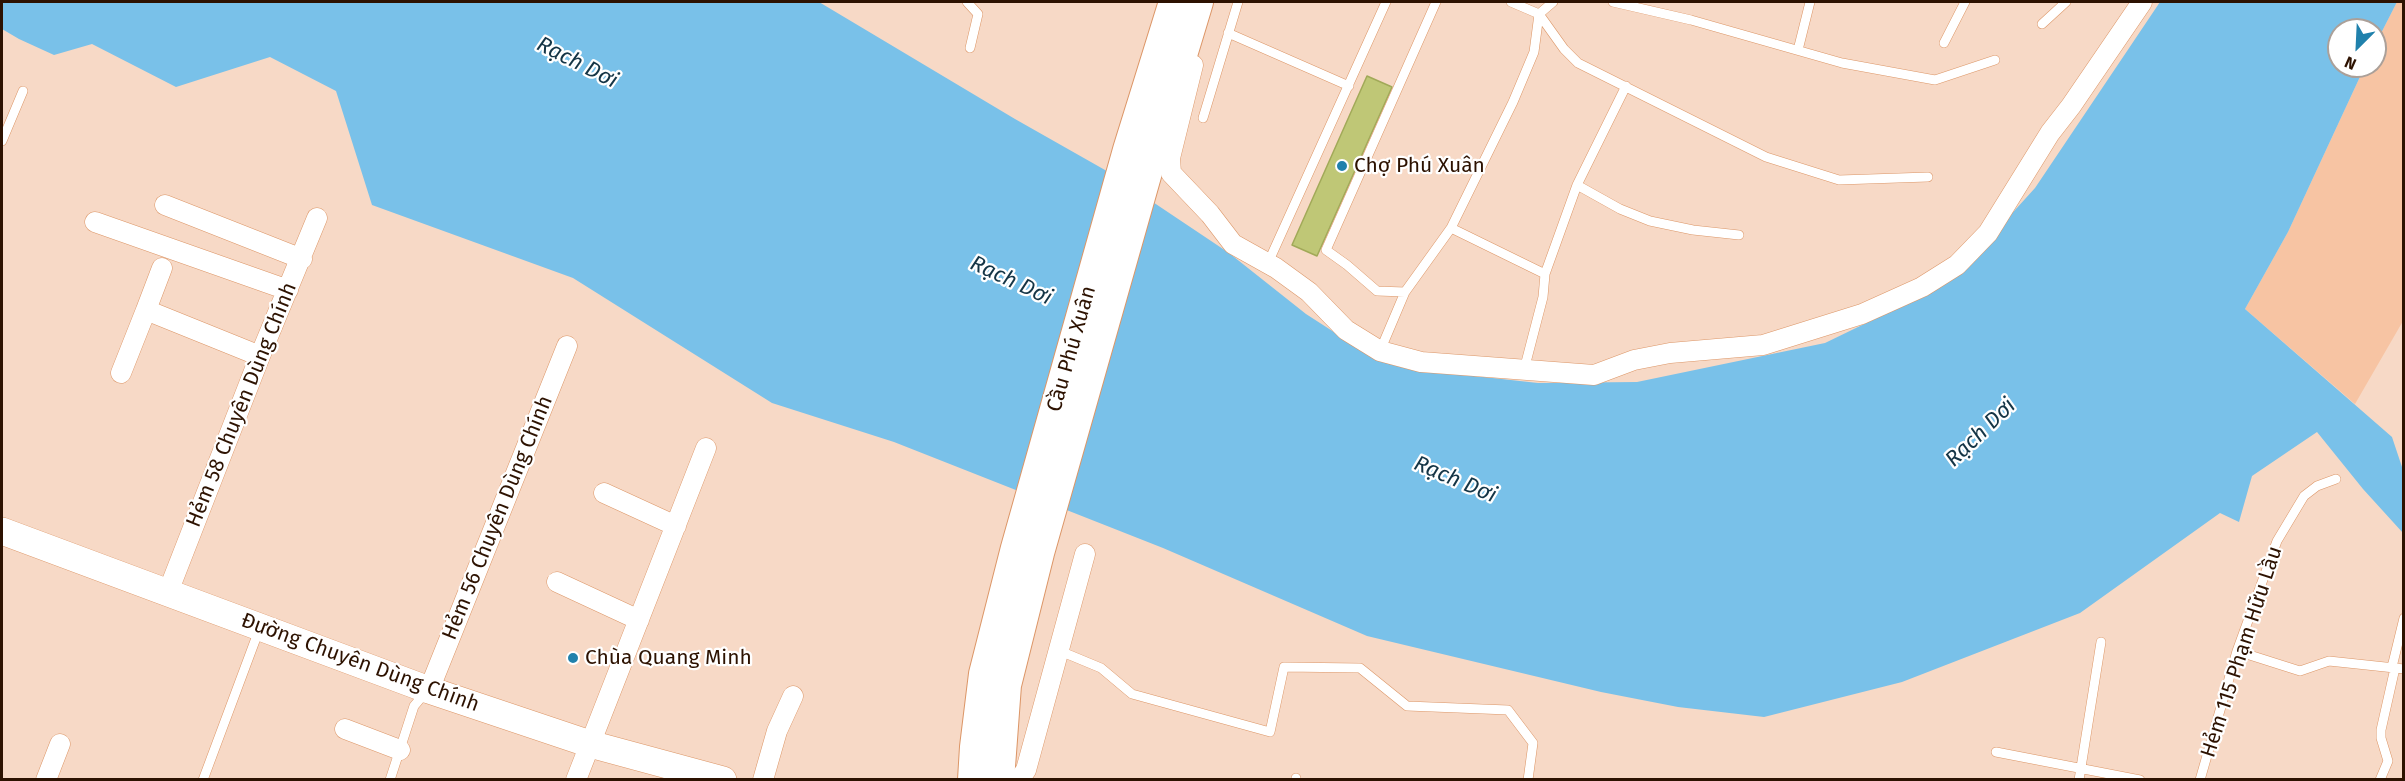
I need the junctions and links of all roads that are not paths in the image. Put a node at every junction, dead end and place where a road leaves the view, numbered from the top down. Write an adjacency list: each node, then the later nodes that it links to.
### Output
1 (968, 2): 19 (lane)
2 (1174, 2): 27 (main road)
3 (1198, 2): 27 (main road)
4 (1211, 2): 36 (street)
5 (1238, 2): 17 (lane)
6 (1386, 2): 22 (lane)
7 (1436, 2): 40 (lane)
8 (1511, 2): 15 (lane)
9 (1553, 2): 15 (lane)
10 (1613, 2): 20 (lane)
11 (1810, 2): 20 (lane)
12 (1965, 2): 18 (lane)
13 (2066, 2): 16 (lane)
14 (2142, 2): 45 (street)
15 (1539, 14): 23 (lane); 33 (lane)
16 (2043, 24)
17 (1228, 33): 22 (lane); 25 (lane)
18 (1944, 43)
19 (970, 48)
20 (1798, 50): 21 (lane)
21 (1995, 60)
22 (1349, 86): 36 (lane)
23 (1626, 86): 28 (lane); 29 (lane)
24 (23, 91): 26 (lane)
25 (1203, 118)
26 (2, 141)
27 (1140, 154): 52 (main road, Cầu Phú Xuân)
28 (1928, 177)
29 (1577, 185): 34 (lane); 38 (lane)
30 (165, 205): 35 (street)
31 (317, 218): 35 (street, Hẻm 58 Chuyên Dùng Chính)
32 (95, 222): 39 (street)
33 (1451, 228): 38 (lane); 40 (lane)
34 (1739, 235)
35 (302, 259): 39 (street, Hẻm 58 Chuyên Dùng Chính)
36 (1268, 264): 43 (street)
37 (162, 268): 41 (street)
38 (1545, 274): 45 (lane)
39 (288, 290): 44 (street, Hẻm 58 Chuyên Dùng Chính)
40 (1405, 292): 43 (lane)
41 (146, 310): 44 (street); 46 (street)
42 (567, 346): 63 (street, Hẻm 56 Chuyên Dùng Chính)
43 (1380, 351): 45 (street)
44 (260, 356): 55 (street, Hẻm 58 Chuyên Dùng Chính)
45 (1524, 370)
46 (121, 373)
47 (706, 448): 50 (street)
48 (2336, 479): 61 (lane, Hẻm 115 Phạm Hữu Lầu)
49 (603, 493): 50 (street)
50 (676, 526): 57 (street)
51 (2, 531): 55 (street, Đường Chuyên Dùng Chính)
52 (1027, 551): 77 (main road); 78 (main road)
53 (1085, 554): 60 (street)
54 (557, 582): 57 (street)
55 (168, 592): 58 (street, Đường Chuyên Dùng Chính)
56 (2403, 618): 62 (lane)
57 (639, 620): 67 (street)
58 (260, 627): 63 (street, Đường Chuyên Dùng Chính); 73 (lane)
59 (2101, 642): 70 (lane)
60 (1060, 651): 79 (street); 80 (lane)
61 (2237, 651): 62 (lane); 83 (lane, Hẻm 115 Phạm Hữu Lầu)
62 (2397, 668): 84 (lane)
63 (429, 690): 67 (street, Đường Chuyên Dùng Chính); 68 (lane)
64 (793, 696): 76 (street)
65 (345, 729): 68 (street)
66 (60, 744): 72 (street)
67 (590, 744): 71 (street, Đường Chuyên Dùng Chính); 75 (street)
68 (400, 750): 74 (lane)
69 (1996, 752): 70 (lane)
70 (2082, 768): 81 (lane); 82 (lane)
71 (717, 779)
72 (46, 780)
73 (203, 780)
74 (390, 780)
75 (576, 780)
76 (763, 780)
77 (973, 780)
78 (999, 780)
79 (1019, 780)
80 (1528, 780)
81 (2079, 780)
82 (2140, 780)
83 (2200, 780)
84 (2380, 780)

